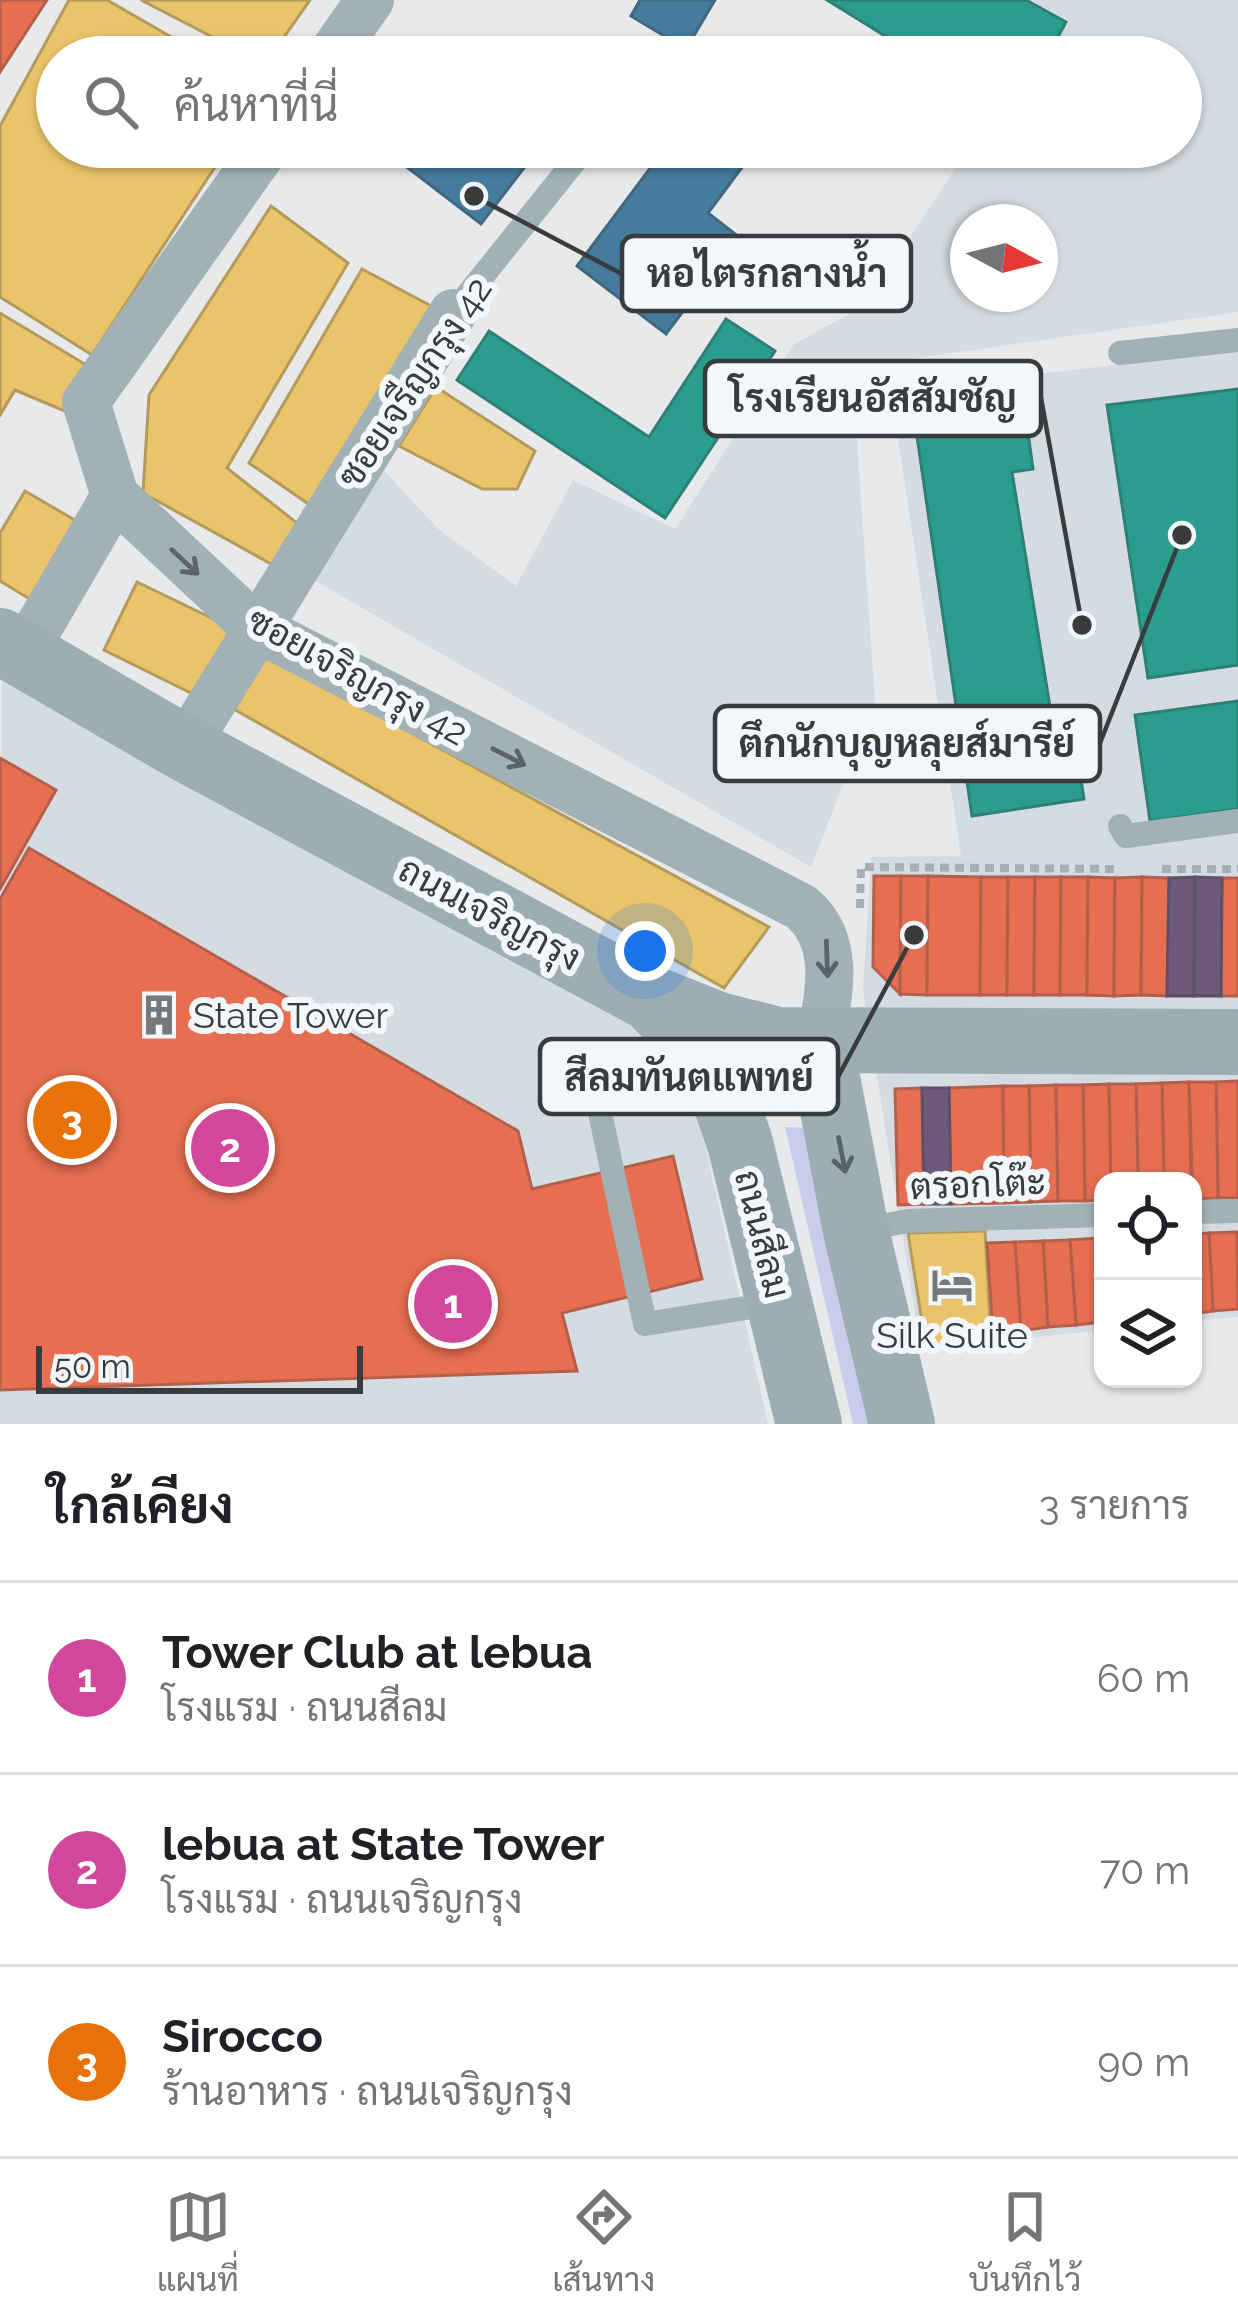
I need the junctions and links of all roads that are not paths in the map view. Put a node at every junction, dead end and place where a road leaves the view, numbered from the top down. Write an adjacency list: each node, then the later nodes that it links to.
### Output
1 (370, 0): 2 (street)
2 (345, 36)
3 (251, 168): 8 (street, ซอยเจริญกรุง 42)
4 (569, 168): 5 (lane, ซอยเจรืญกรุง 42)
5 (453, 314): 9 (street, ซอยเจรืญกรุง 42)
6 (1238, 340): 7 (lane)
7 (1120, 353)
8 (115, 496): 9 (street, ซอยเจริญกรุง 42, one-way to 9); 10 (street)
9 (256, 628): 11 (street, ซอยเจรืญกรุง 42); 14 (street, ซอยเจริญกรุง 42, one-way to 14)
10 (12, 648): 11 (main road, ถนนเจริญกรุง)
11 (184, 748): 16 (main road, ถนนเจริญกรุง)
12 (1238, 821): 13 (lane)
13 (1120, 826)
14 (820, 1040): 15 (main road, ถนนเจริญกรุง); 16 (main road, ถนนเจริญกรุง); 21 (main road, one-way to 21)
15 (1238, 1042)
16 (734, 1057): 22 (main road, ถนนสีลม)
17 (590, 1066): 22 (lane)
18 (1238, 1211): 19 (lane)
19 (1202, 1212)
20 (1094, 1215): 21 (lane, ตรอกโต๊ะ)
21 (856, 1231): 24 (main road)
22 (780, 1303): 23 (main road, ถนนสีลม)
23 (809, 1424)
24 (902, 1424)

